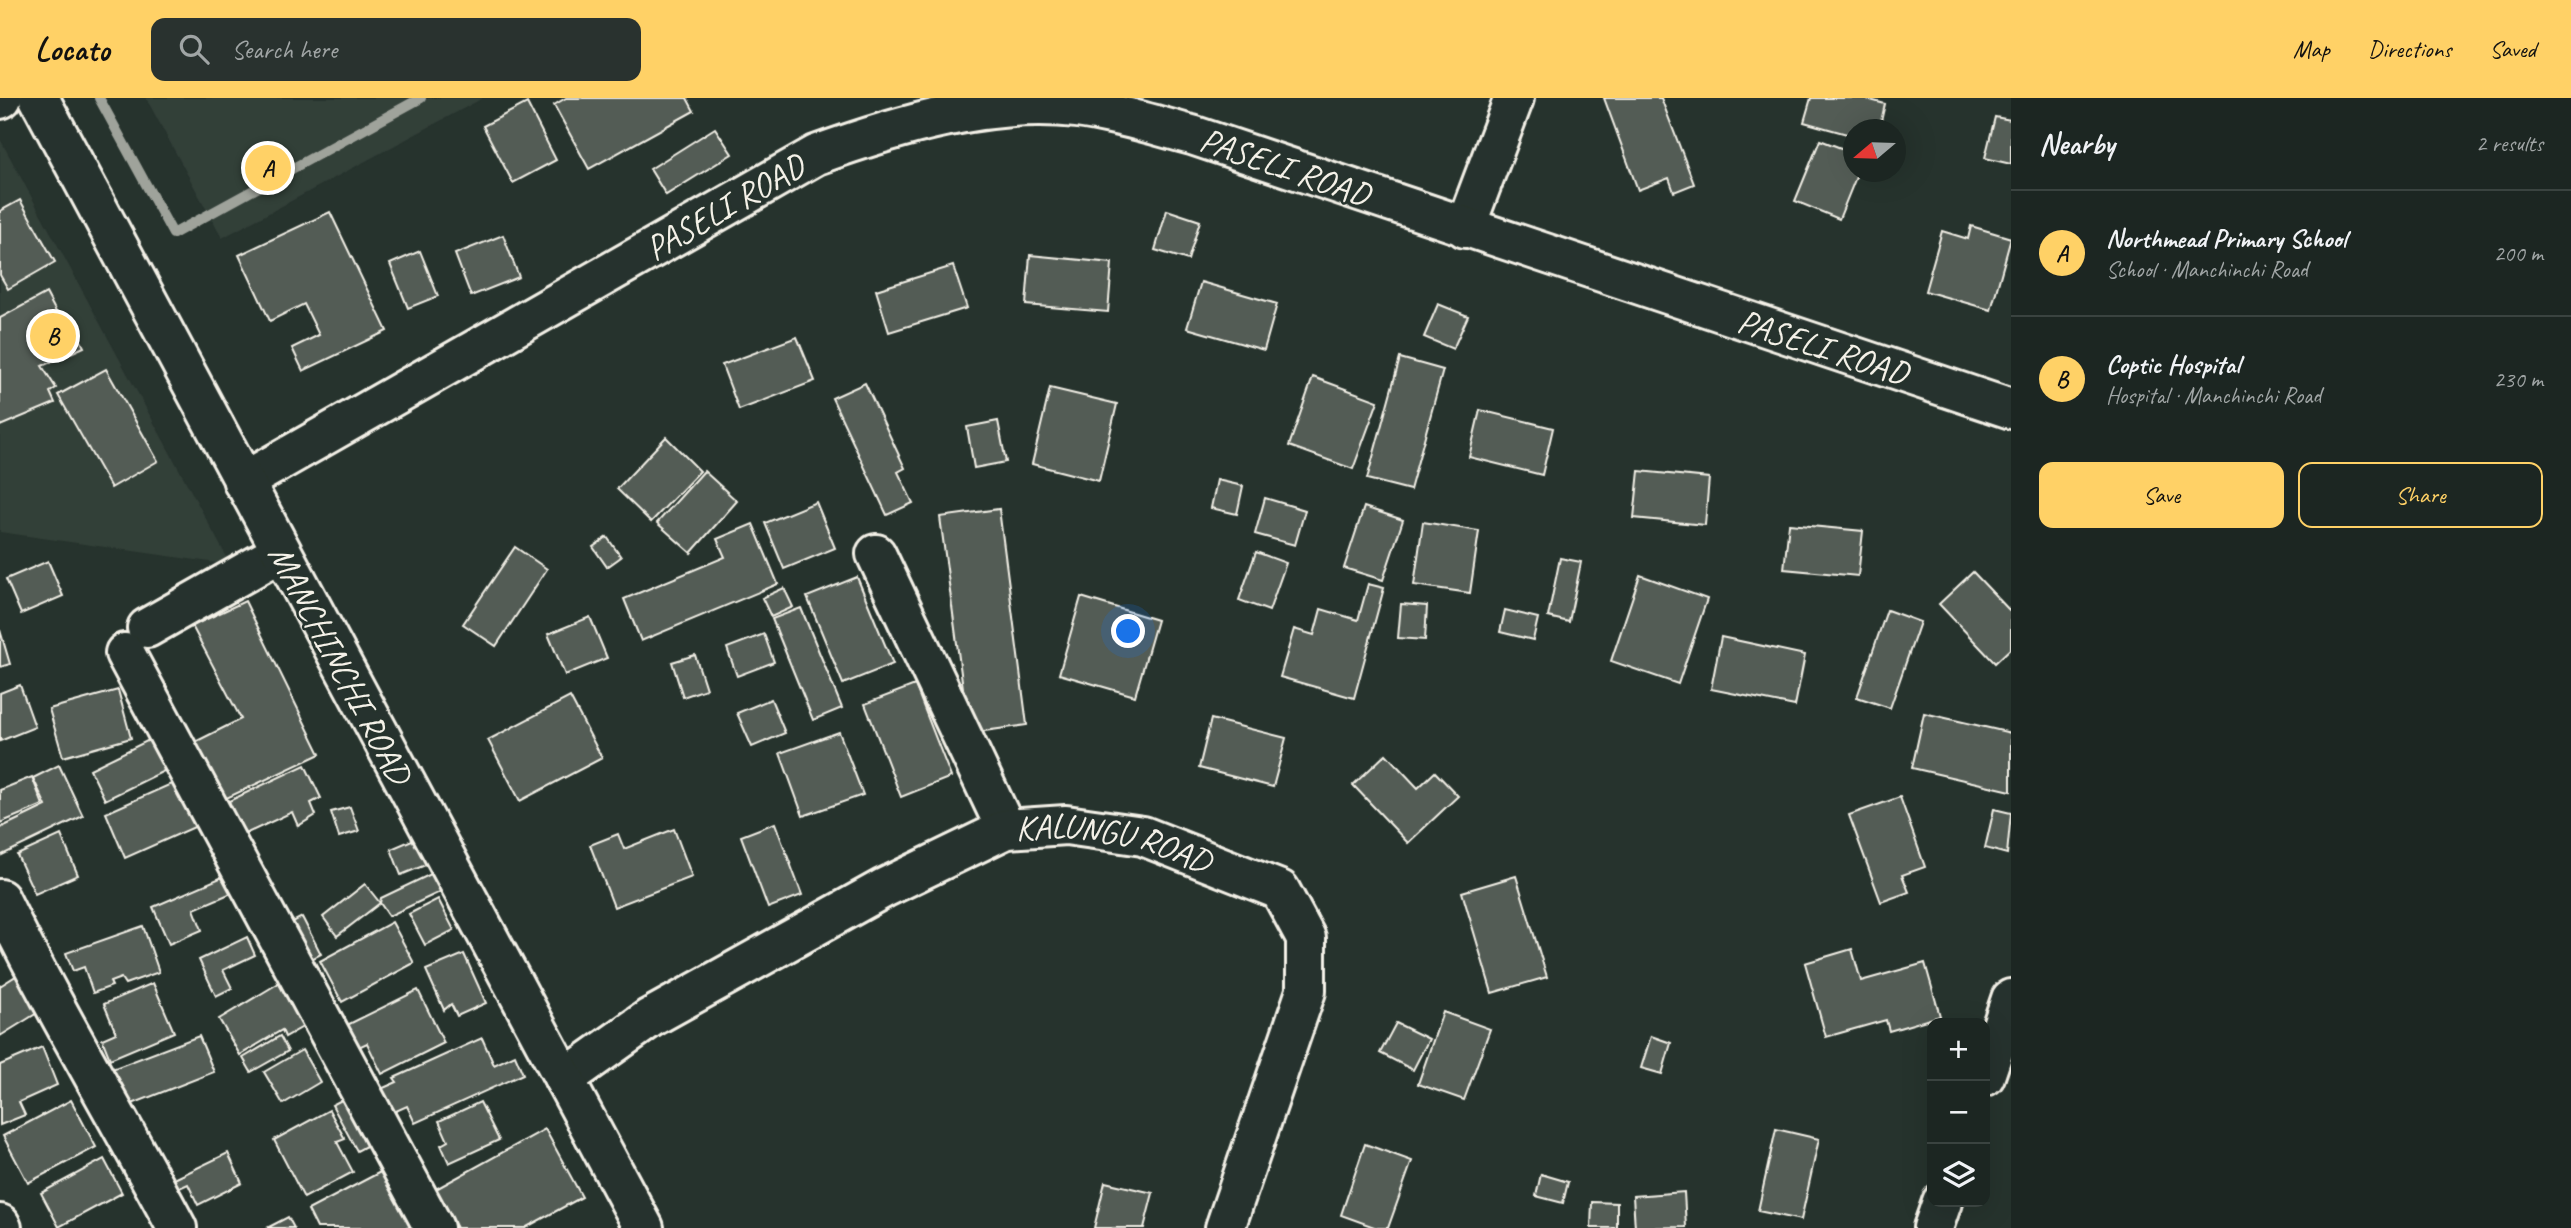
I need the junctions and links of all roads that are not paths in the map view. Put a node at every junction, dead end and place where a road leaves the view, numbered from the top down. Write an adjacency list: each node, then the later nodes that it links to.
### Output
1 (39, 98): 5 (street, MANCHINCHI ROAD)
2 (1514, 98): 3 (street)
3 (1465, 228): 4 (street, PASELI ROAD); 5 (street, PASELI ROAD)
4 (2011, 409)
5 (243, 482): 6 (street, MANCHINCHI ROAD)
6 (281, 552): 12 (street, MANCHINCHI ROAD); 15 (street)
7 (876, 554): 8 (street)
8 (1006, 829): 12 (street, KALUNGU ROAD); 17 (street, KALUNGU ROAD)
9 (0, 899): 14 (street)
10 (2011, 999): 11 (street)
11 (1990, 1061)
12 (564, 1079): 16 (street, MANCHINCHI ROAD)
13 (1940, 1207): 18 (street)
14 (177, 1228)
15 (434, 1228)
16 (644, 1228)
17 (1225, 1228)
18 (1933, 1228)

